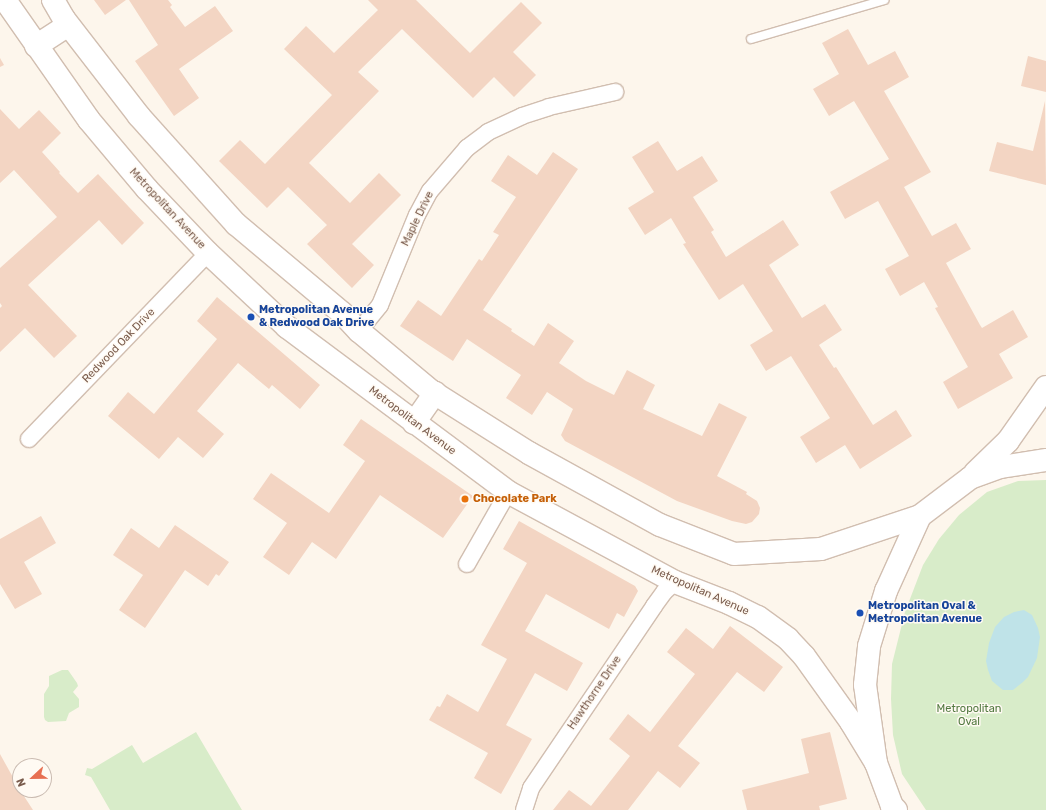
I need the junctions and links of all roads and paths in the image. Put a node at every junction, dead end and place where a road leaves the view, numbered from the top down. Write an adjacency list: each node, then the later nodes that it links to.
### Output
1 (5, 0): 6 (street, Metropolitan Avenue)
2 (53, 0): 4 (street)
3 (884, 0): 5 (lane)
4 (68, 25): 6 (street); 9 (street)
5 (751, 39)
6 (36, 46): 8 (street, Metropolitan Avenue)
7 (615, 92): 9 (street, Maple Drive)
8 (208, 253): 12 (street, Metropolitan Avenue); 13 (street, Redwood Oak Drive)
9 (359, 331): 11 (street)
10 (1046, 386): 15 (street)
11 (435, 393): 12 (street); 17 (street)
12 (414, 423): 16 (street, Metropolitan Avenue)
13 (29, 439)
14 (1046, 460): 15 (street)
15 (970, 478): 17 (street)
16 (508, 492): 18 (street); 19 (street, Metropolitan Avenue)
17 (920, 516): 20 (street)
18 (467, 564)
19 (675, 582): 20 (street, Metropolitan Avenue); 22 (street, Hawthorne Drive)
20 (876, 763): 21 (street)
21 (893, 809)
22 (524, 810)

